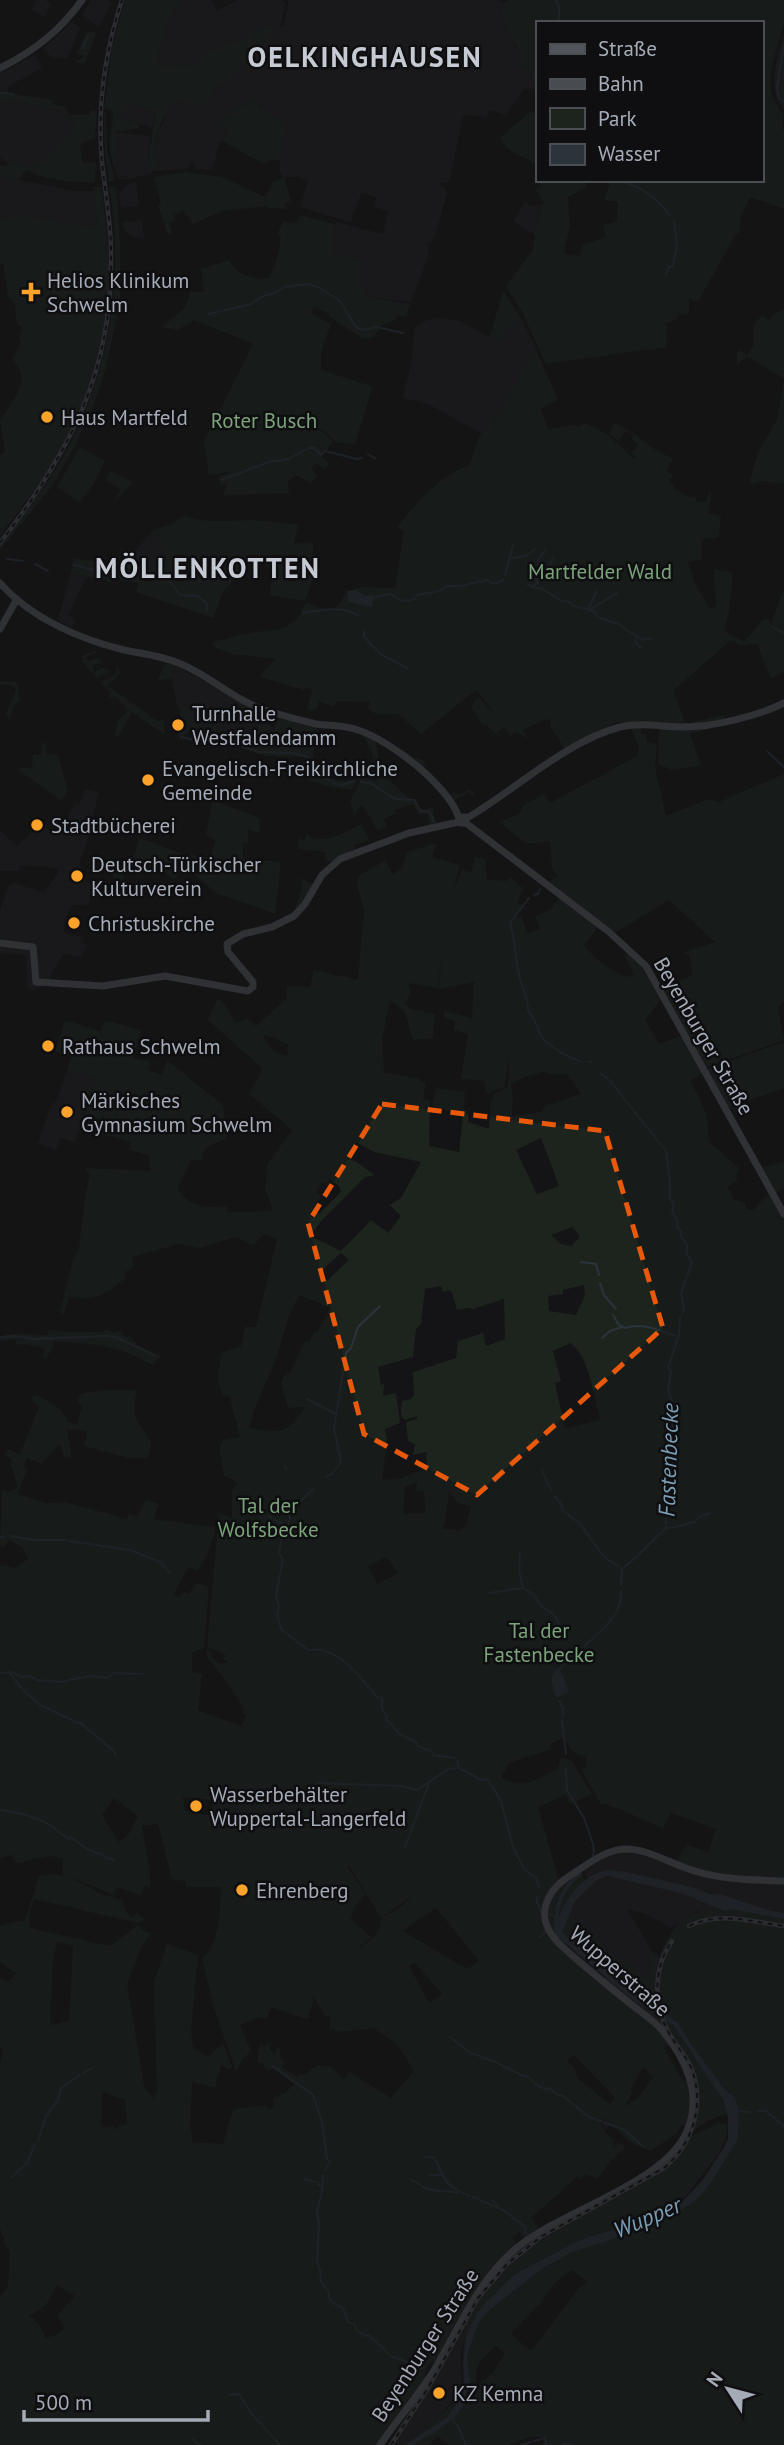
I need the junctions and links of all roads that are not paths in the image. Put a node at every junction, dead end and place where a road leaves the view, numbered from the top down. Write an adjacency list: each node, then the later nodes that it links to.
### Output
1 (82, 0): 2 (main road)
2 (0, 68)
3 (0, 583): 4 (main road, Beyenburger Straße)
4 (9, 593): 5 (main road, Beyenburger Straße); 6 (main road)
5 (17, 599): 6 (main road); 9 (main road, Beyenburger Straße)
6 (10, 609): 7 (main road)
7 (0, 629)
8 (784, 703): 9 (main road)
9 (463, 820): 10 (main road); 11 (main road, Beyenburger Straße)
10 (0, 943)
11 (784, 1214)
12 (784, 1881): 13 (main road, Wupperstraße)
13 (688, 2072): 14 (main road, Beyenburger Straße)
14 (380, 2445)

